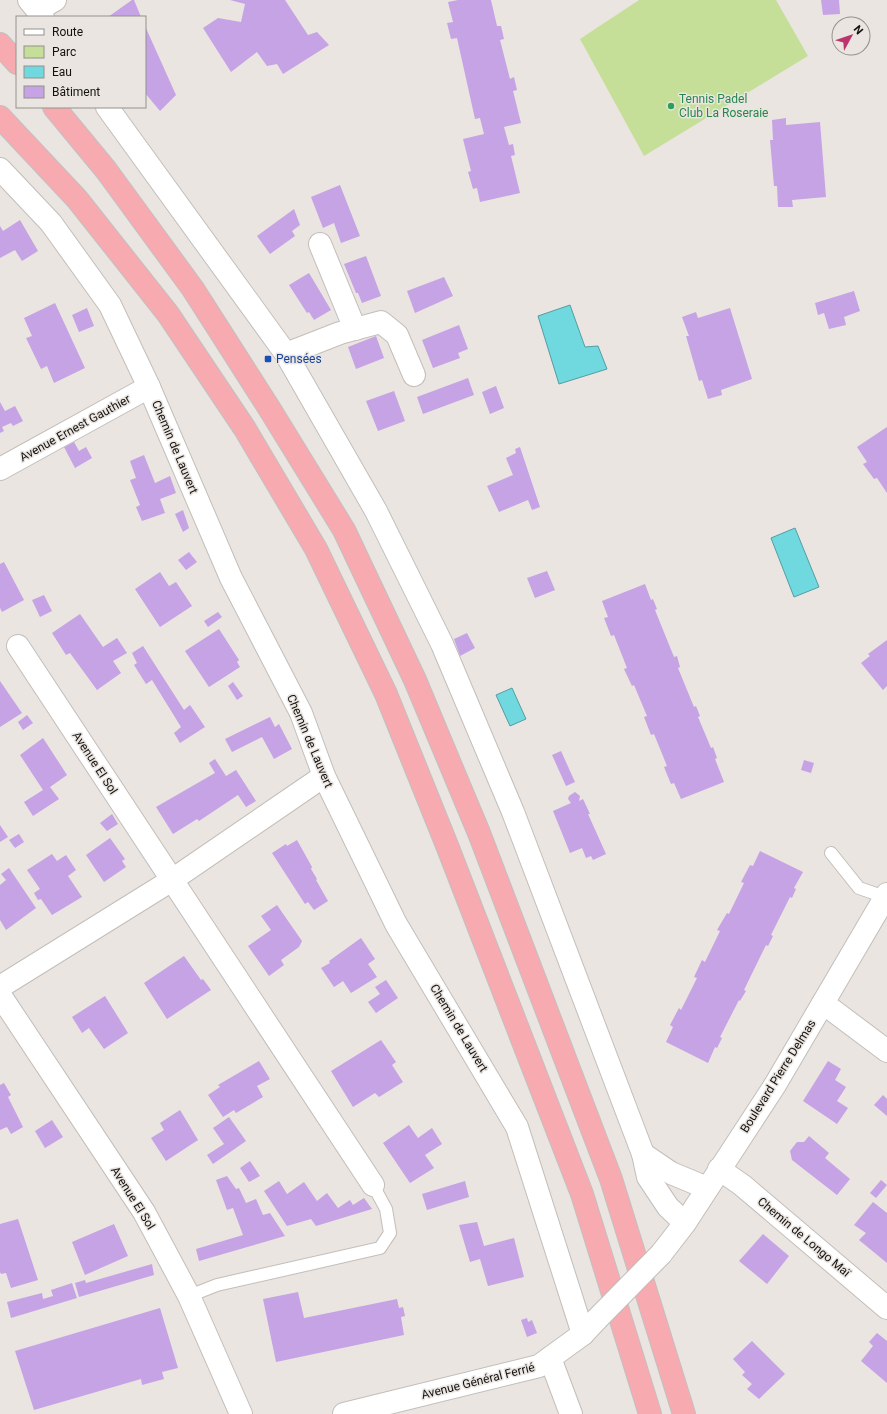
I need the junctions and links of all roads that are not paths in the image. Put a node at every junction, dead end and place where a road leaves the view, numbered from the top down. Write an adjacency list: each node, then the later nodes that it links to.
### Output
1 (0, 44): 2 (highway)
2 (16, 62)
3 (55, 108): 36 (highway)
4 (108, 108): 9 (street)
5 (0, 117): 35 (highway)
6 (0, 169): 11 (street, Chemin de Lauvert)
7 (320, 244): 8 (street)
8 (355, 329): 9 (street); 10 (street)
9 (286, 354): 22 (street)
10 (414, 375)
11 (149, 387): 12 (street, Avenue Ernest Gauthier); 14 (street, Chemin de Lauvert)
12 (0, 469)
13 (18, 646): 16 (street, Avenue El Sol)
14 (324, 776): 16 (street); 30 (street, Chemin de Lauvert)
15 (831, 853): 17 (lane)
16 (172, 880): 18 (street); 24 (street, Avenue El Sol)
17 (886, 895): 20 (street, Boulevard Pierre Delmas)
18 (0, 988)
19 (0, 995): 28 (street, Avenue El Sol)
20 (823, 1003): 21 (street); 23 (street, Boulevard Pierre Delmas)
21 (887, 1051)
22 (643, 1154): 25 (street); 26 (street)
23 (719, 1169): 25 (street, Boulevard Pierre Delmas); 29 (street, Chemin de Longo Maï)
24 (374, 1185): 28 (lane)
25 (707, 1188): 26 (street, Boulevard Pierre Delmas)
26 (685, 1222): 27 (street, Boulevard Pierre Delmas)
27 (661, 1254): 30 (street, Avenue Général Ferrié, bridge)
28 (189, 1296): 32 (street, Avenue El Sol)
29 (887, 1308)
30 (590, 1326): 31 (street, Avenue Général Ferrié)
31 (550, 1358): 33 (street, Avenue Général Ferrié); 34 (street)
32 (241, 1414)
33 (344, 1414)
34 (572, 1414)
35 (650, 1414)
36 (684, 1414)

